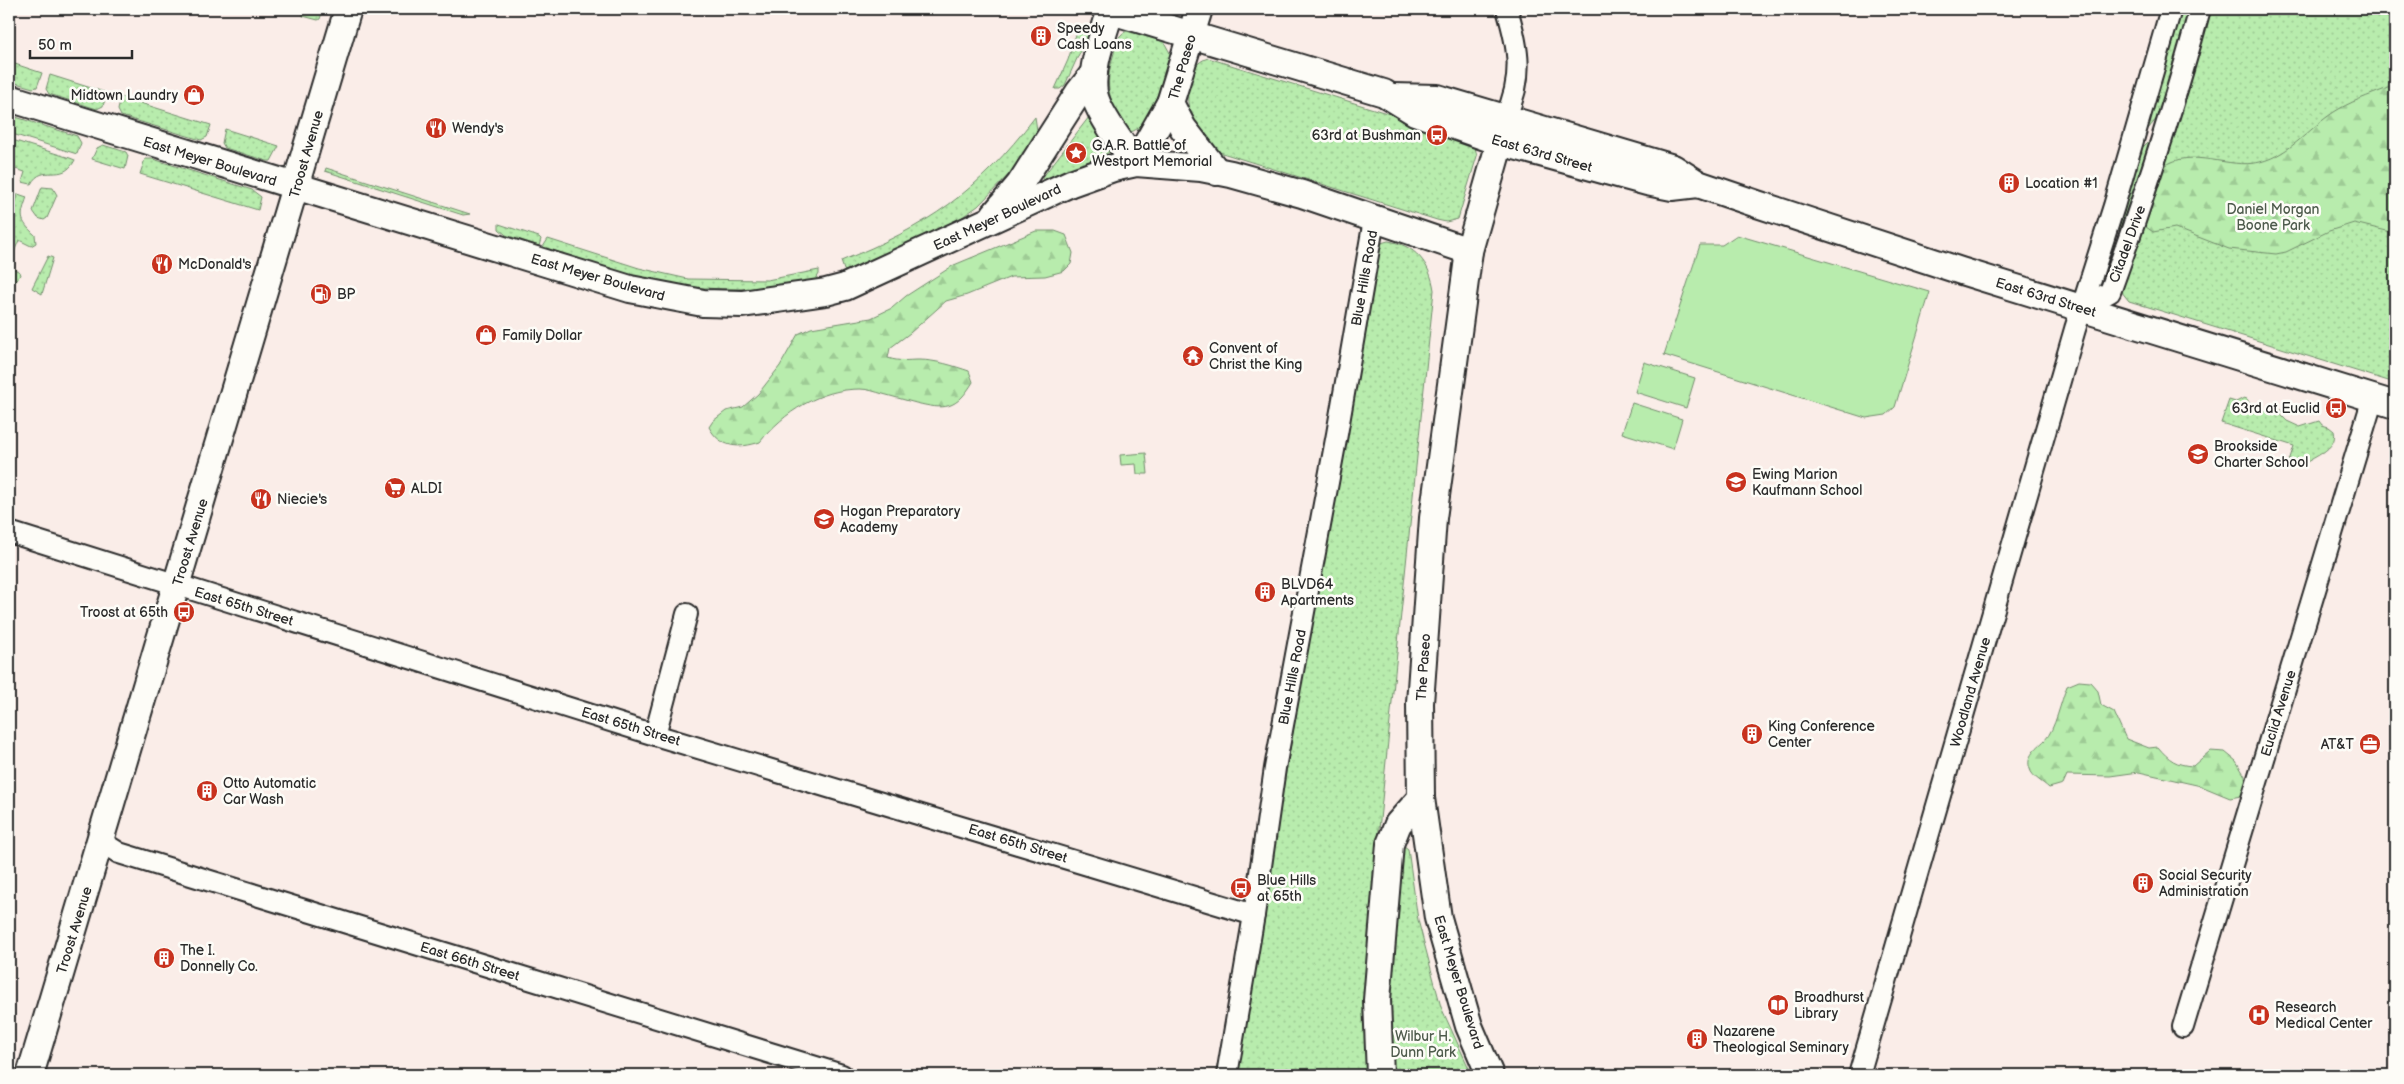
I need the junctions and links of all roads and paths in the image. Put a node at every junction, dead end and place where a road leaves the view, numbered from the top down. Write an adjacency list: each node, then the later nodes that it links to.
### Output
1 (348, 9): 16 (main road, Troost Avenue)
2 (1109, 9): 7 (main road, East 63rd Street); 8 (main road)
3 (1199, 9): 7 (main road, The Paseo)
4 (1507, 9): 12 (street)
5 (2171, 9): 20 (street, Citadel Drive)
6 (2200, 9): 20 (street, Citadel Drive)
7 (1191, 35): 9 (main road, East 63rd Street); 11 (main road, The Paseo)
8 (1094, 73): 13 (main road); 17 (main road)
9 (1392, 97): 12 (main road, East 63rd Street); 12 (main road, East 63rd Street)
10 (9, 98): 16 (main road, East Meyer Boulevard)
11 (1170, 103): 13 (main road); 14 (main road, The Paseo)
12 (1502, 130): 15 (main road, East 63rd Street); 15 (main road, East 63rd Street); 19 (main road, The Paseo)
13 (1136, 163): 14 (main road, East Meyer Boulevard); 17 (main road, East Meyer Boulevard)
14 (1217, 172): 18 (main road, East Meyer Boulevard)
15 (1698, 184): 20 (main road, East 63rd Street)
16 (296, 188): 17 (main road, East Meyer Boulevard); 23 (main road, Troost Avenue)
17 (990, 220)
18 (1374, 220): 19 (main road, East Meyer Boulevard); 28 (street, Blue Hills Road)
19 (1470, 251): 26 (main road, The Paseo)
20 (2081, 308): 21 (main road, East 63rd Street); 35 (street, Woodland Avenue)
21 (2384, 402): 29 (street, Euclid Avenue)
22 (9, 532): 23 (street, East 65th Street)
23 (177, 585): 25 (street, East 65th Street); 27 (main road, Troost Avenue)
24 (687, 614): 25 (street)
25 (654, 734): 28 (street, East 65th Street)
26 (1421, 798): 33 (main road); 34 (main road, East Meyer Boulevard)
27 (100, 841): 30 (main road, Troost Avenue); 31 (street, East 66th Street)
28 (1254, 915): 32 (street, Blue Hills Road)
29 (2183, 1027)
30 (30, 1075)
31 (842, 1075)
32 (1227, 1075)
33 (1380, 1075)
34 (1490, 1075)
35 (1858, 1075)

